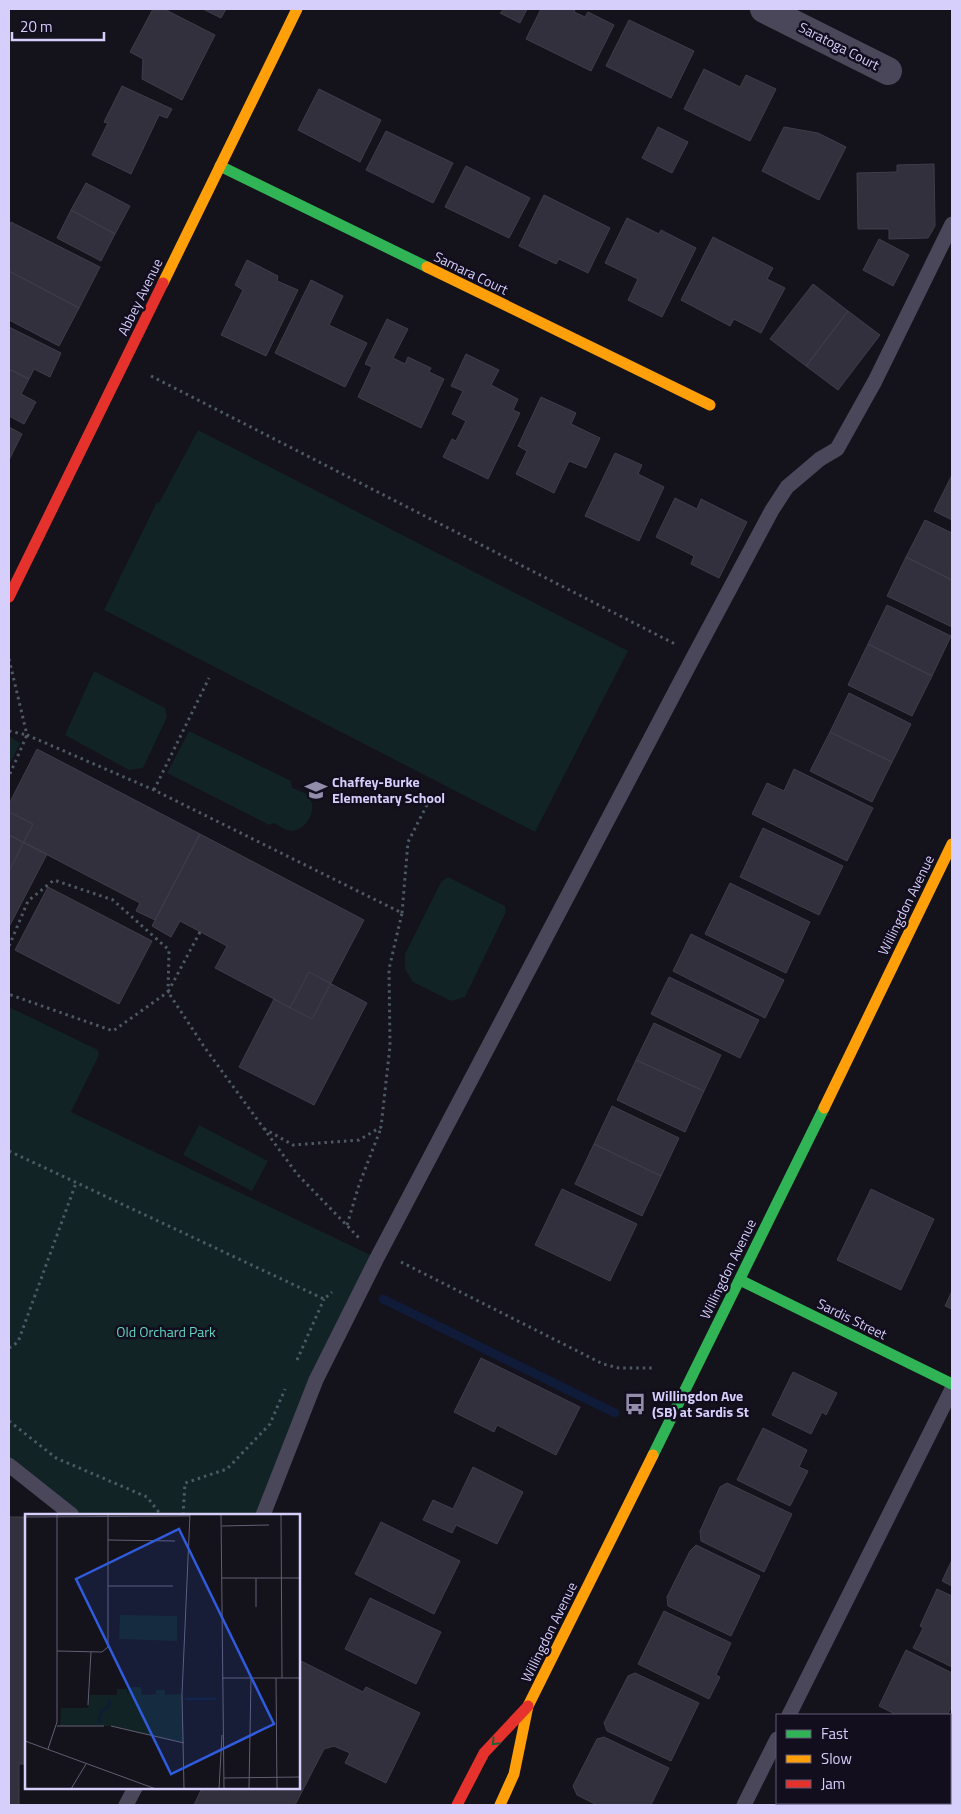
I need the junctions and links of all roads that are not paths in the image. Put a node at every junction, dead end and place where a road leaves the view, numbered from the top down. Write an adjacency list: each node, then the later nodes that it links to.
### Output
1 (297, 9): 4 (street, Abbey Avenue)
2 (764, 9): 3 (street, Saratoga Court)
3 (888, 70)
4 (220, 166): 6 (street, Samara Court); 7 (street, Abbey Avenue)
5 (952, 224): 14 (lane)
6 (710, 405)
7 (9, 597)
8 (952, 844): 9 (street, Willingdon Avenue)
9 (740, 1280): 10 (street, Sardis Street); 15 (street, Willingdon Avenue)
10 (952, 1384)
11 (952, 1389): 16 (lane)
12 (9, 1465): 13 (lane)
13 (71, 1514)
14 (262, 1514)
15 (528, 1706): 20 (street, Willingdon Avenue, one-way to 20); 21 (street, Willingdon Avenue)
16 (790, 1714)
17 (776, 1741): 22 (lane)
18 (134, 1789): 19 (lane)
19 (126, 1805)
20 (457, 1805)
21 (500, 1805)
22 (744, 1805)

